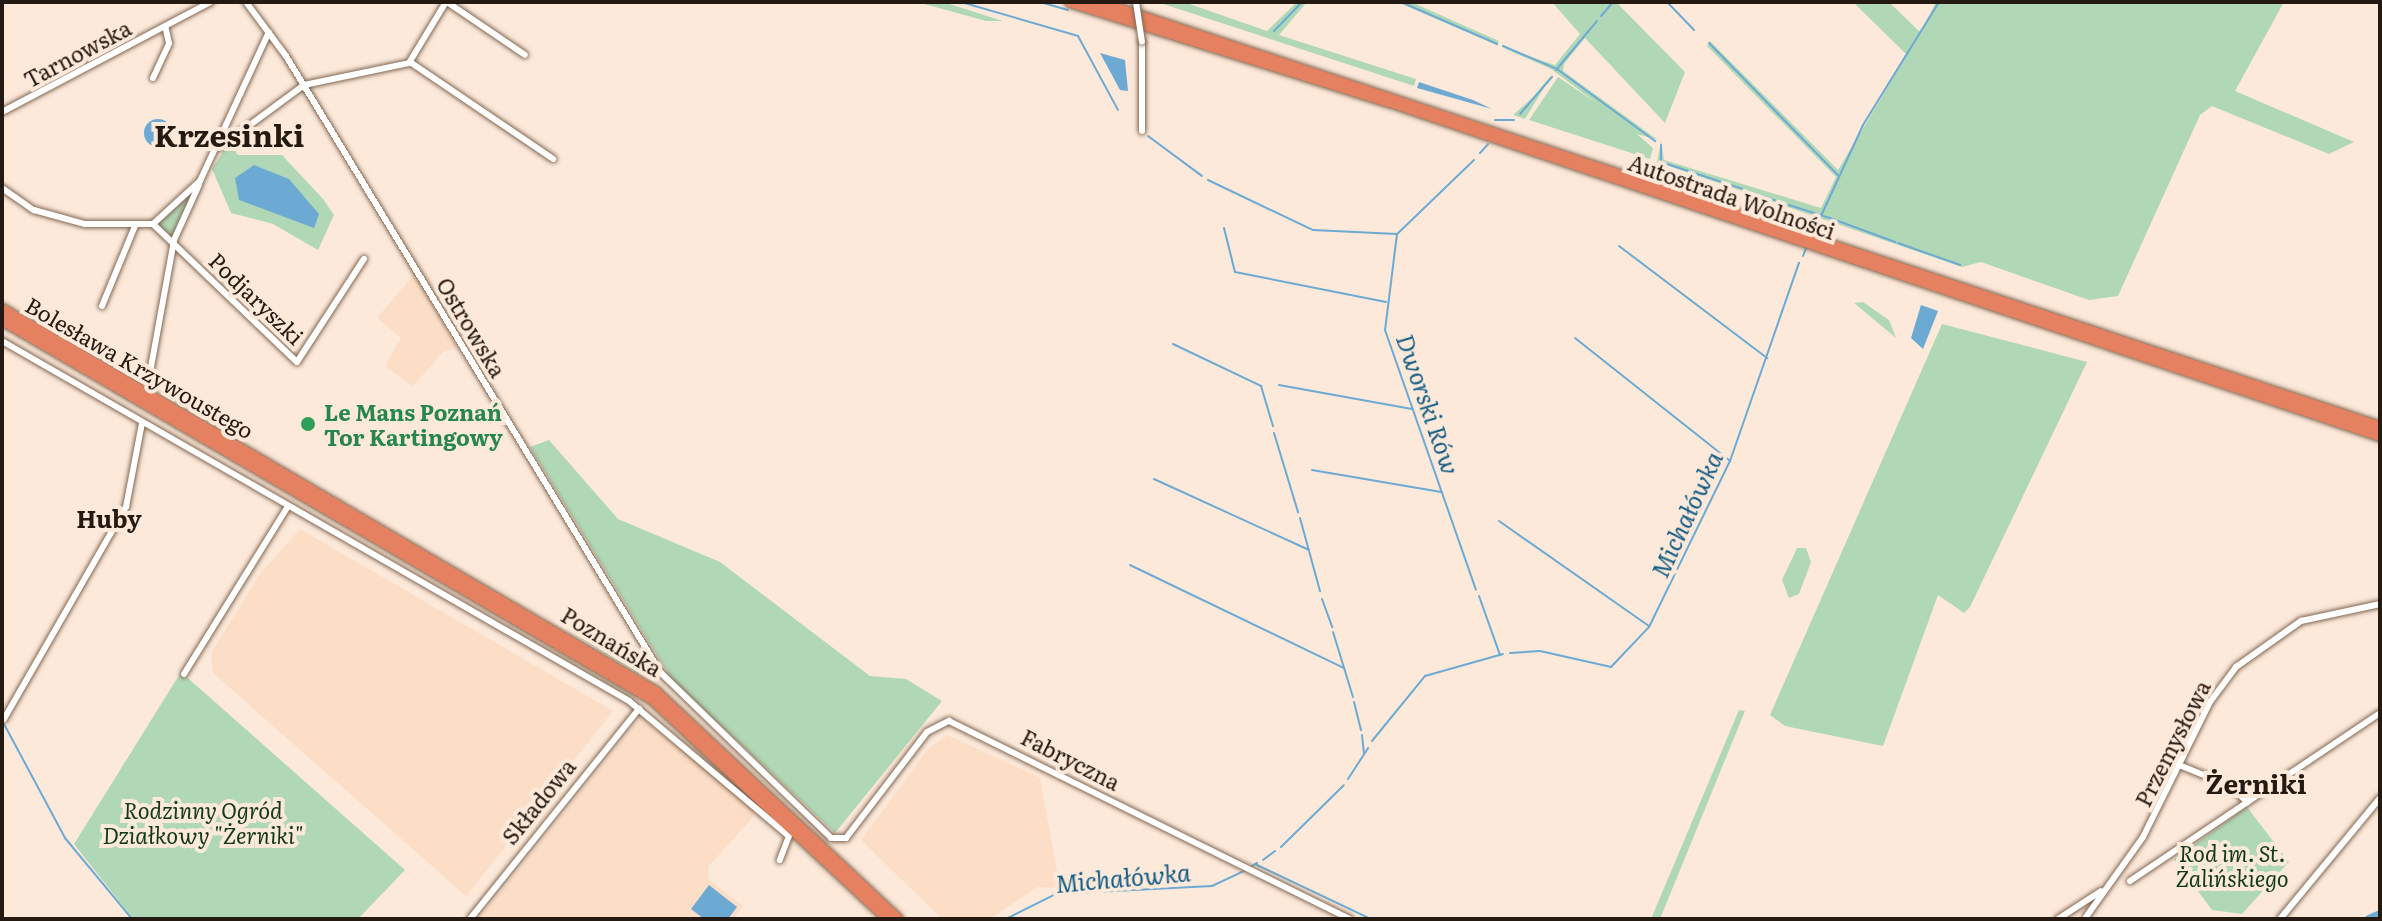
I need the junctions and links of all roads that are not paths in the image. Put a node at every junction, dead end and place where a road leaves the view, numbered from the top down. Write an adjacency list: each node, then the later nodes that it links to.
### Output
1 (211, 2): 7 (street, Tarnowska)
2 (246, 2): 8 (street, Ostrowska)
3 (446, 2): 9 (street); 10 (street)
4 (1070, 2): 23 (highway, Autostrada Wolności)
5 (1098, 2): 23 (highway, Autostrada Wolności)
6 (1136, 2): 16 (street, bridge)
7 (165, 26): 11 (street); 13 (street, Tarnowska)
8 (269, 32): 12 (street, Ostrowska); 14 (street)
9 (525, 55)
10 (410, 62): 12 (street); 18 (street)
11 (153, 78)
12 (304, 85): 15 (street); 49 (street, Ostrowska)
13 (2, 112)
14 (229, 125): 15 (street); 17 (street)
15 (238, 131): 17 (street)
16 (1142, 131)
17 (220, 147): 19 (street)
18 (553, 159)
19 (200, 181): 21 (street); 24 (street)
20 (2, 188): 22 (street)
21 (153, 224): 22 (street); 24 (street)
22 (135, 226): 27 (street)
23 (1803, 237): 25 (highway, Autostrada Wolności)
24 (174, 240): 26 (street, Podjaryszki); 31 (street)
25 (1833, 247): 33 (highway, Autostrada Wolności); 34 (highway, Autostrada Wolności)
26 (364, 259)
27 (102, 306)
28 (2, 309): 35 (highway, Bolesława Krzywoustego)
29 (2, 320): 35 (highway, Bolesława Krzywoustego)
30 (2, 341): 32 (street)
31 (149, 378)
32 (142, 423): 36 (street); 45 (street)
33 (2380, 427)
34 (2380, 436)
35 (256, 463): 38 (highway, Poznańska); 56 (highway, Poznańska)
36 (287, 508): 40 (street); 43 (street)
37 (2380, 604): 46 (street, Przemysłowa)
38 (546, 625): 39 (highway); 42 (highway, Poznańska)
39 (569, 631)
40 (184, 674)
41 (644, 674): 42 (highway)
42 (656, 692): 57 (highway, Poznańska)
43 (639, 709): 50 (street); 55 (street, Składowa)
44 (2380, 713): 48 (street)
45 (4, 719)
46 (2180, 762): 48 (street); 52 (street, Przemysłowa)
47 (2380, 798): 60 (street)
48 (2247, 802): 51 (street)
49 (817, 826): 58 (street, Fabryczna)
50 (780, 860)
51 (2130, 881)
52 (2104, 890): 53 (street, Przemysłowa); 54 (street, Przemysłowa)
53 (2076, 908): 54 (street); 59 (street, Przemysłowa)
54 (2086, 918)
55 (470, 919)
56 (888, 919)
57 (898, 919)
58 (1350, 919)
59 (2058, 919)
60 (2280, 919)

